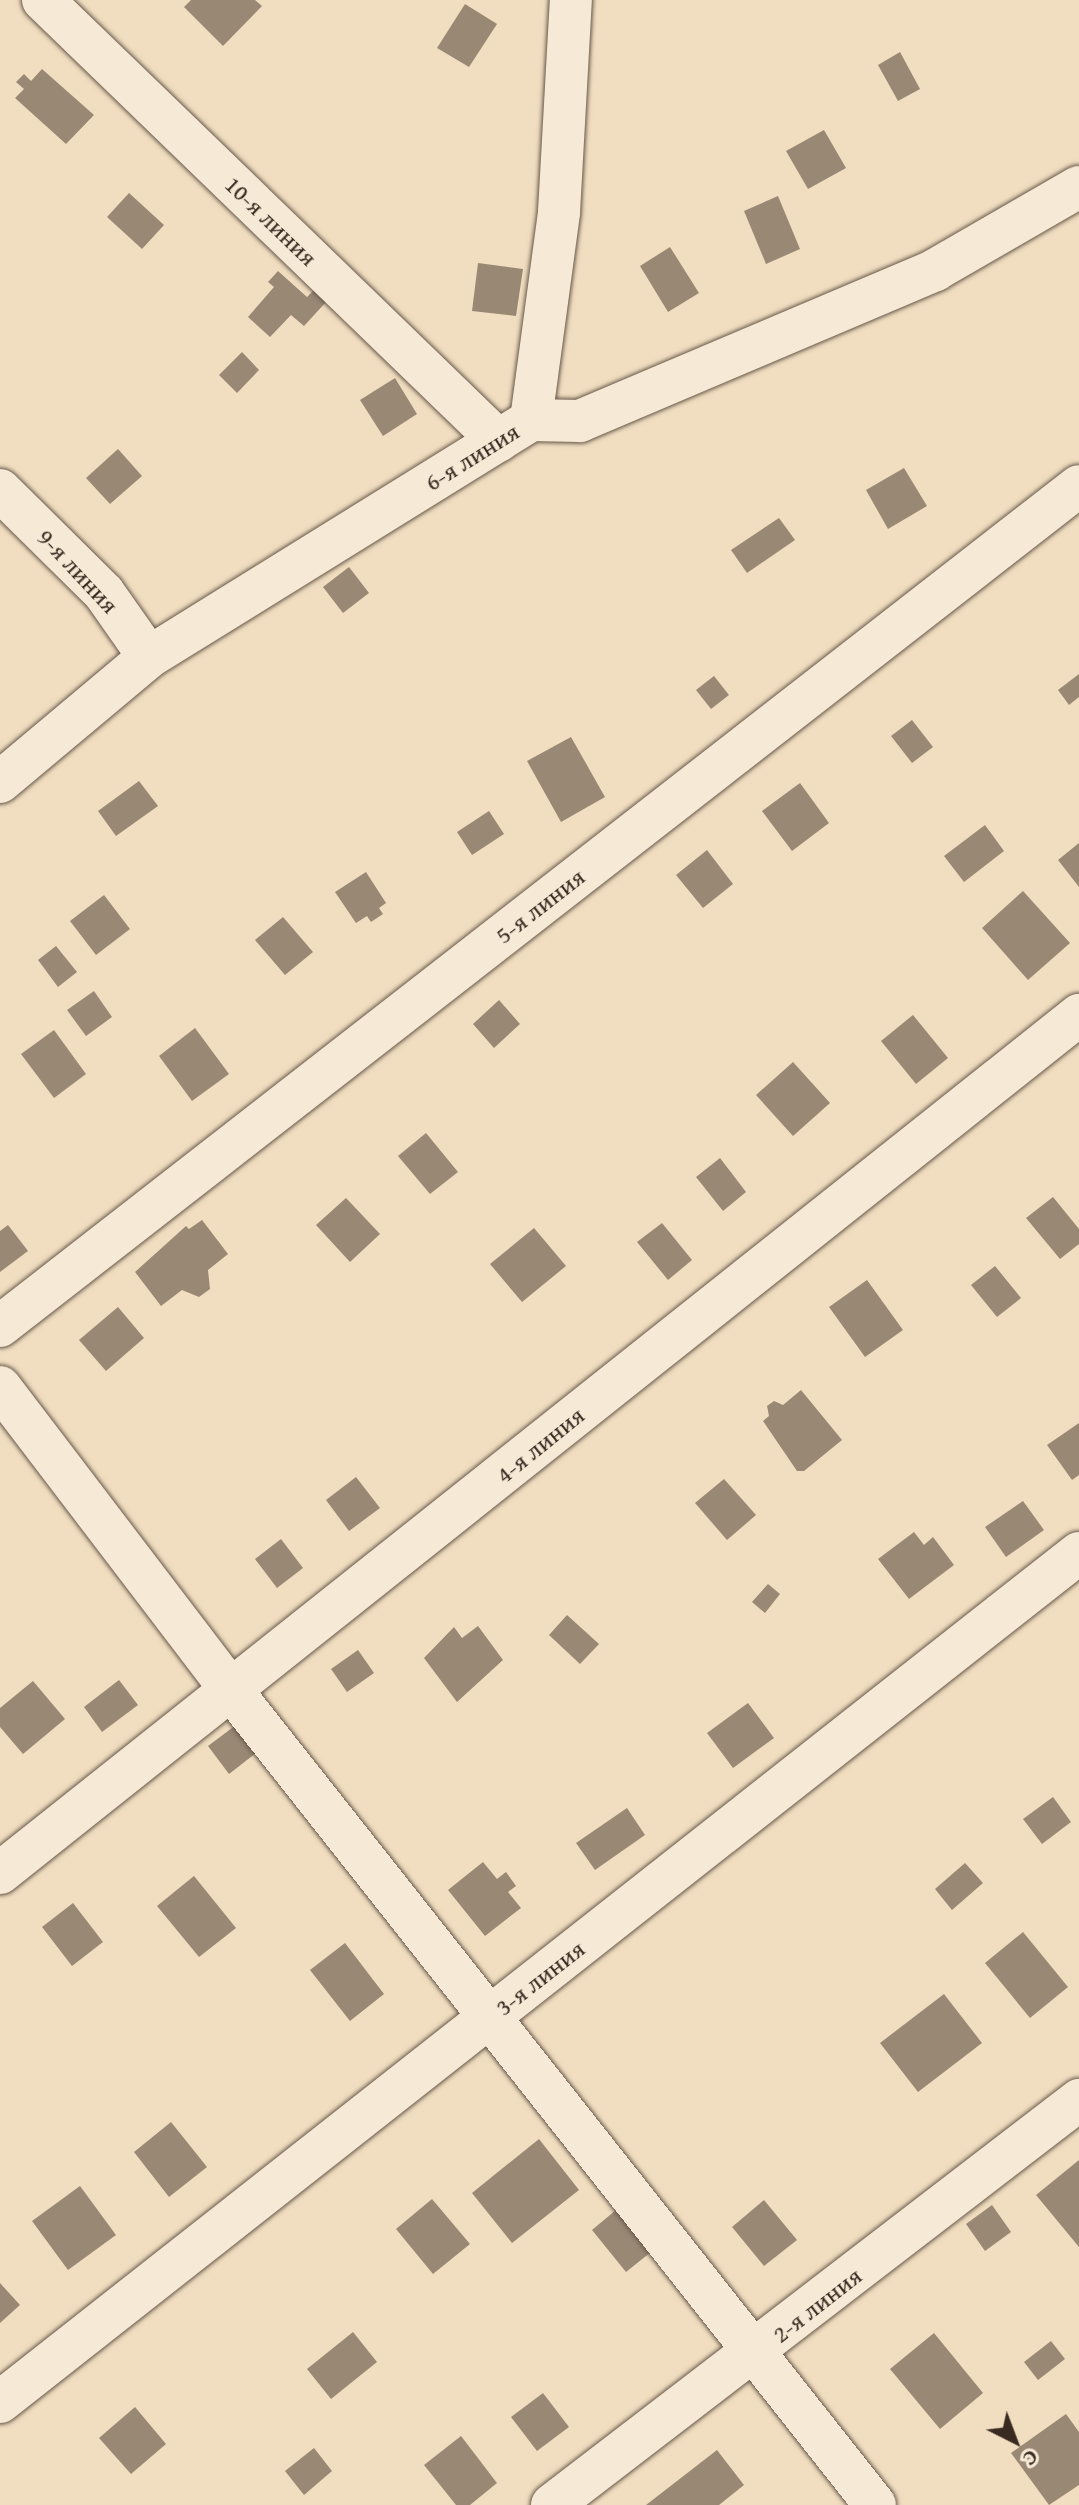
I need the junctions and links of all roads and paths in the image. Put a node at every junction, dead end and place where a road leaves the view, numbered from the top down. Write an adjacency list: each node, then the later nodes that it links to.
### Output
1 (43, 0): 4 (street, 10-я линия)
2 (571, 0): 4 (street)
3 (1079, 187): 4 (street, 6-я линия)
4 (515, 430): 7 (street, 6-я линия)
5 (1079, 486): 10 (street, 5-я линия)
6 (0, 490): 7 (street, 9-я линия)
7 (149, 657): 8 (street, 6-я линия)
8 (0, 782)
9 (1079, 1015): 13 (street, 4-я линия)
10 (0, 1326)
11 (0, 1387): 13 (street)
12 (1079, 1553): 15 (street, 3-я линия)
13 (232, 1691): 14 (street, 4-я линия); 15 (street)
14 (0, 1873)
15 (490, 2018): 17 (street); 18 (street, 3-я линия)
16 (1079, 2100): 17 (street, 2-я линия)
17 (753, 2354): 19 (street, 2-я линия); 20 (street)
18 (0, 2402)
19 (552, 2505)
20 (875, 2505)

